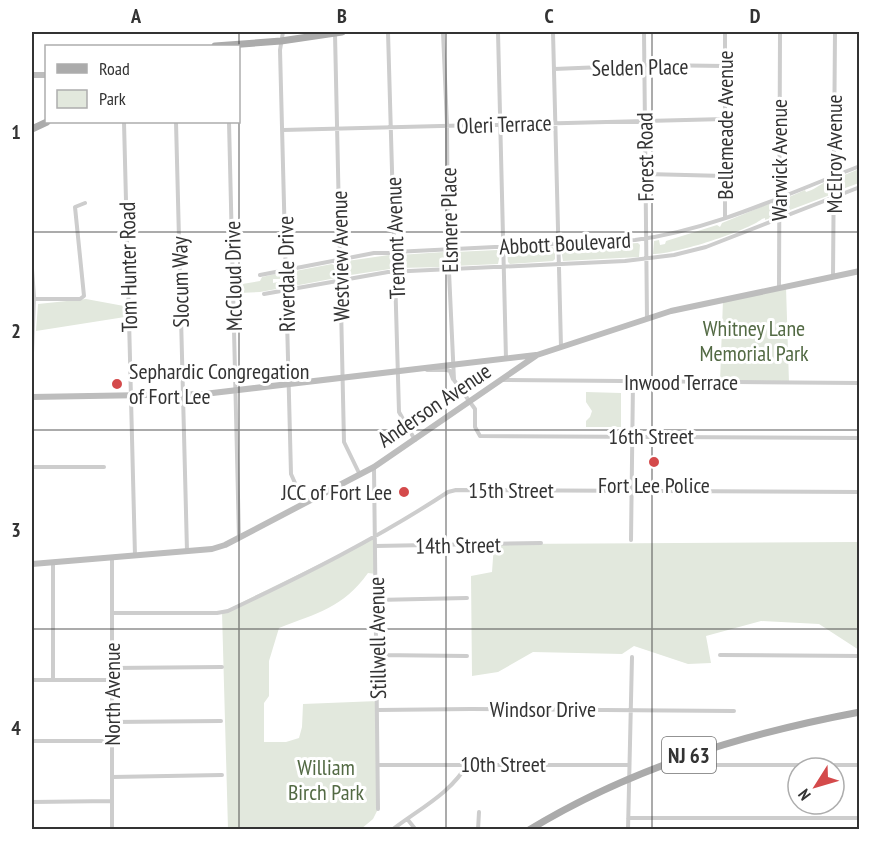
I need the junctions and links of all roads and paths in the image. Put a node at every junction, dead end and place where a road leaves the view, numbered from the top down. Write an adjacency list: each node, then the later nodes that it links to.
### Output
1 (283, 32): 11 (street, Riverdale Drive)
2 (338, 32): 11 (main road); 25 (street, Westview Avenue)
3 (388, 32): 24 (street, Tremont Avenue)
4 (444, 32): 23 (street, Elsmere Place)
5 (498, 32): 22 (street)
6 (553, 32): 15 (street)
7 (644, 32): 13 (street, Forest Road)
8 (725, 32): 14 (street, Bellemeade Avenue)
9 (780, 32): 32 (street, Warwick Avenue)
10 (835, 32): 30 (street, McElroy Avenue)
11 (281, 41): 12 (main road); 26 (street, Riverdale Drive)
12 (238, 45)
13 (644, 65): 14 (street, Selden Place); 15 (street, Selden Place); 17 (street, Forest Road)
14 (725, 66): 16 (street, Bellemeade Avenue)
15 (554, 69): 18 (street)
16 (725, 119): 17 (street, Oleri Terrace); 29 (street, Bellemeade Avenue)
17 (645, 121): 18 (street, Oleri Terrace); 28 (street, Forest Road)
18 (556, 122): 22 (street, Oleri Terrace); 38 (street)
19 (124, 123): 74 (street, Tom Hunter Road)
20 (176, 123): 73 (street, Slocum Way)
21 (229, 123): 72 (street, McCloud Drive)
22 (500, 124): 23 (street, Oleri Terrace); 39 (street)
23 (447, 125): 24 (street, Oleri Terrace); 40 (street, Elsmere Place)
24 (392, 127): 25 (street, Oleri Terrace); 41 (street, Tremont Avenue)
25 (337, 128): 26 (street, Oleri Terrace); 42 (street, Westview Avenue)
26 (283, 130): 48 (street, Riverdale Drive)
27 (860, 166): 30 (street, Abbott Boulevard)
28 (646, 174): 29 (street); 37 (street, Forest Road)
29 (725, 176): 35 (street, Bellemeade Avenue)
30 (834, 176): 32 (street, Abbott Boulevard); 33 (street, McElroy Avenue)
31 (860, 187): 33 (street, Abbott Boulevard)
32 (779, 197): 35 (street, Abbott Boulevard); 36 (street, Warwick Avenue)
33 (833, 197): 36 (street, Abbott Boulevard); 52 (street, McElroy Avenue)
34 (85, 203): 57 (street)
35 (724, 218): 37 (street, Abbott Boulevard)
36 (779, 219): 43 (street, Abbott Boulevard); 54 (street, Warwick Avenue)
37 (646, 238): 38 (street, Abbott Boulevard); 43 (street, Forest Road)
38 (559, 244): 39 (street, Abbott Boulevard); 44 (street)
39 (504, 247): 40 (street, Abbott Boulevard); 45 (street)
40 (448, 250): 41 (street, Abbott Boulevard); 46 (street, Elsmere Place)
41 (395, 252): 42 (street, Abbott Boulevard); 49 (street, Tremont Avenue)
42 (340, 259): 48 (street, Abbott Boulevard); 53 (street, Westview Avenue)
43 (647, 259): 44 (street, Abbott Boulevard); 58 (street, Forest Road)
44 (558, 263): 45 (street, Abbott Boulevard); 59 (street)
45 (504, 266): 46 (street, Abbott Boulevard); 62 (street)
46 (449, 268): 49 (street, Abbott Boulevard); 63 (street, Elsmere Place)
47 (32, 269): 57 (street)
48 (287, 269): 51 (street, Abbott Boulevard); 55 (street, Riverdale Drive)
49 (396, 271): 53 (street, Abbott Boulevard); 65 (street, Tremont Avenue)
50 (860, 271): 52 (main road, Anderson Avenue)
51 (260, 275)
52 (833, 278): 54 (main road, Anderson Avenue)
53 (341, 279): 55 (street, Abbott Boulevard); 66 (street, Westview Avenue)
54 (779, 289): 58 (main road, Anderson Avenue)
55 (287, 290): 56 (street, Abbott Boulevard); 71 (street, Riverdale Drive)
56 (264, 294)
57 (33, 299): 60 (street)
58 (648, 319): 59 (main road, Anderson Avenue)
59 (561, 348): 61 (main road, Anderson Avenue)
60 (32, 353)
61 (537, 355): 62 (main road); 68 (main road, Anderson Avenue)
62 (506, 358): 63 (main road)
63 (453, 364): 64 (main road); 67 (street, Elsmere Place)
64 (422, 370): 65 (main road); 67 (street)
65 (397, 372): 66 (main road); 79 (street, Tremont Avenue)
66 (343, 379): 71 (main road); 83 (street, Westview Avenue)
67 (454, 380): 76 (street)
68 (502, 380): 69 (street, Inwood Terrace); 76 (main road, Anderson Avenue)
69 (633, 381): 70 (street, Inwood Terrace); 77 (street)
70 (860, 383)
71 (289, 385): 72 (main road); 86 (street, Riverdale Drive)
72 (235, 390): 73 (main road); 88 (street, McCloud Drive)
73 (183, 394): 74 (main road); 92 (street, Slocum Way)
74 (131, 396): 75 (main road); 93 (street, Tom Hunter Road)
75 (32, 397)
76 (471, 402): 77 (street, 16th Street); 79 (main road, Anderson Avenue)
77 (632, 436): 78 (street, 16th Street); 84 (street)
78 (860, 438)
79 (415, 440): 82 (main road, Anderson Avenue)
80 (32, 467): 81 (street)
81 (104, 467)
82 (374, 467): 83 (main road, Anderson Avenue); 87 (street, Stillwell Avenue)
83 (360, 475): 86 (main road, Anderson Avenue)
84 (632, 491): 85 (street, 15th Street); 87 (street, 15th Street); 89 (street)
85 (860, 492)
86 (304, 504): 88 (main road, Anderson Avenue)
87 (375, 537): 91 (street, Stillwell Avenue); 99 (street, 15th Street)
88 (239, 538): 92 (main road, Anderson Avenue)
89 (631, 540)
90 (541, 543): 91 (street, 14th Street)
91 (375, 546): 98 (street, Stillwell Avenue)
92 (188, 551): 93 (main road, Anderson Avenue)
93 (135, 556): 94 (main road, Anderson Avenue)
94 (112, 558): 95 (main road, Anderson Avenue); 99 (street, North Avenue)
95 (53, 563): 96 (main road, Anderson Avenue); 109 (street)
96 (32, 564)
97 (467, 598): 98 (street)
98 (376, 600): 100 (street, Stillwell Avenue)
99 (112, 613): 106 (street, North Avenue)
100 (377, 655): 101 (street); 112 (street, Stillwell Avenue)
101 (467, 656)
102 (720, 656): 103 (street)
103 (860, 656)
104 (632, 657): 113 (street)
105 (222, 667): 106 (street)
106 (112, 668): 110 (street, North Avenue)
107 (860, 675): 111 (street)
108 (32, 680): 109 (street)
109 (53, 680): 110 (street)
110 (112, 680): 117 (street, North Avenue)
111 (860, 705)
112 (378, 710): 113 (street, Windsor Drive); 122 (street, Stillwell Avenue)
113 (631, 710): 114 (street, Windsor Drive); 123 (street)
114 (734, 711)
115 (860, 712): 120 (main road, NJ 63)
116 (221, 721): 117 (street)
117 (112, 722): 119 (street, North Avenue)
118 (32, 741): 119 (street)
119 (112, 741): 126 (street, North Avenue)
120 (693, 754): 124 (street); 127 (main road, NJ 63)
121 (467, 764): 122 (street, 10th Street); 123 (street, 10th Street); 134 (street)
122 (378, 765): 130 (street, Stillwell Avenue)
123 (629, 765): 127 (street)
124 (860, 765)
125 (222, 775): 126 (street)
126 (112, 777): 128 (street, North Avenue)
127 (628, 778): 132 (street); 139 (main road, NJ 63)
128 (112, 801): 129 (street); 135 (street, North Avenue)
129 (32, 802)
130 (378, 809)
131 (479, 812): 138 (street)
132 (628, 818): 133 (street); 140 (street)
133 (860, 818)
134 (408, 820): 136 (street); 137 (street)
135 (112, 830)
136 (392, 830)
137 (416, 830)
138 (478, 830)
139 (529, 830)
140 (628, 830)

